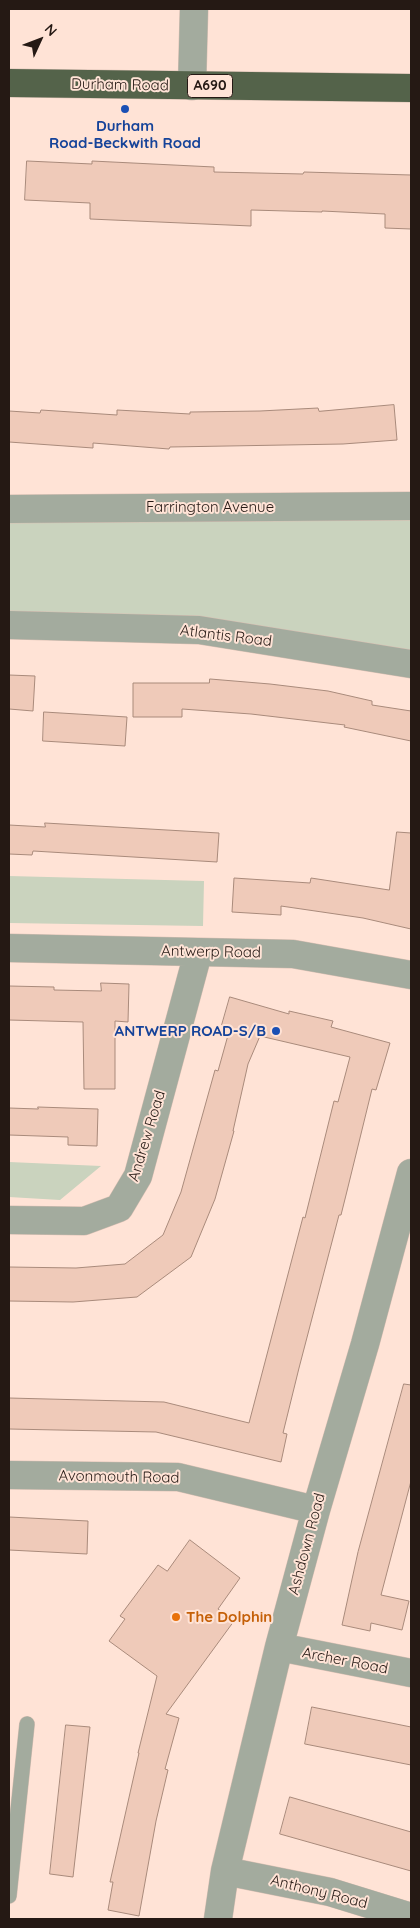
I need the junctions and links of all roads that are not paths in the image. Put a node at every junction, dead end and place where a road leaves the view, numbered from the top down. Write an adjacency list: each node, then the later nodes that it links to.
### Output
1 (194, 9): 3 (street)
2 (9, 83): 3 (highway, Durham Road / A690)
3 (192, 86): 4 (highway, Durham Road / A690)
4 (411, 88)
5 (411, 506): 6 (street, Farrington Avenue)
6 (9, 509)
7 (9, 626): 8 (street, Atlantis Road)
8 (411, 664)
9 (9, 948): 10 (street, Antwerp Road)
10 (198, 952): 11 (street, Antwerp Road); 13 (street, Andrew Road)
11 (411, 975)
12 (411, 1173): 15 (street, Ashdown Road)
13 (9, 1220)
14 (9, 1475): 15 (street, Avonmouth Road)
15 (316, 1510): 16 (street, Ashdown Road)
16 (279, 1647): 17 (street, Archer Road); 19 (street, Ashdown Road)
17 (411, 1673)
18 (27, 1724): 20 (lane)
19 (225, 1871): 21 (street, Anthony Road); 22 (street, Ashdown Road)
20 (9, 1896)
21 (411, 1917)
22 (218, 1919)

